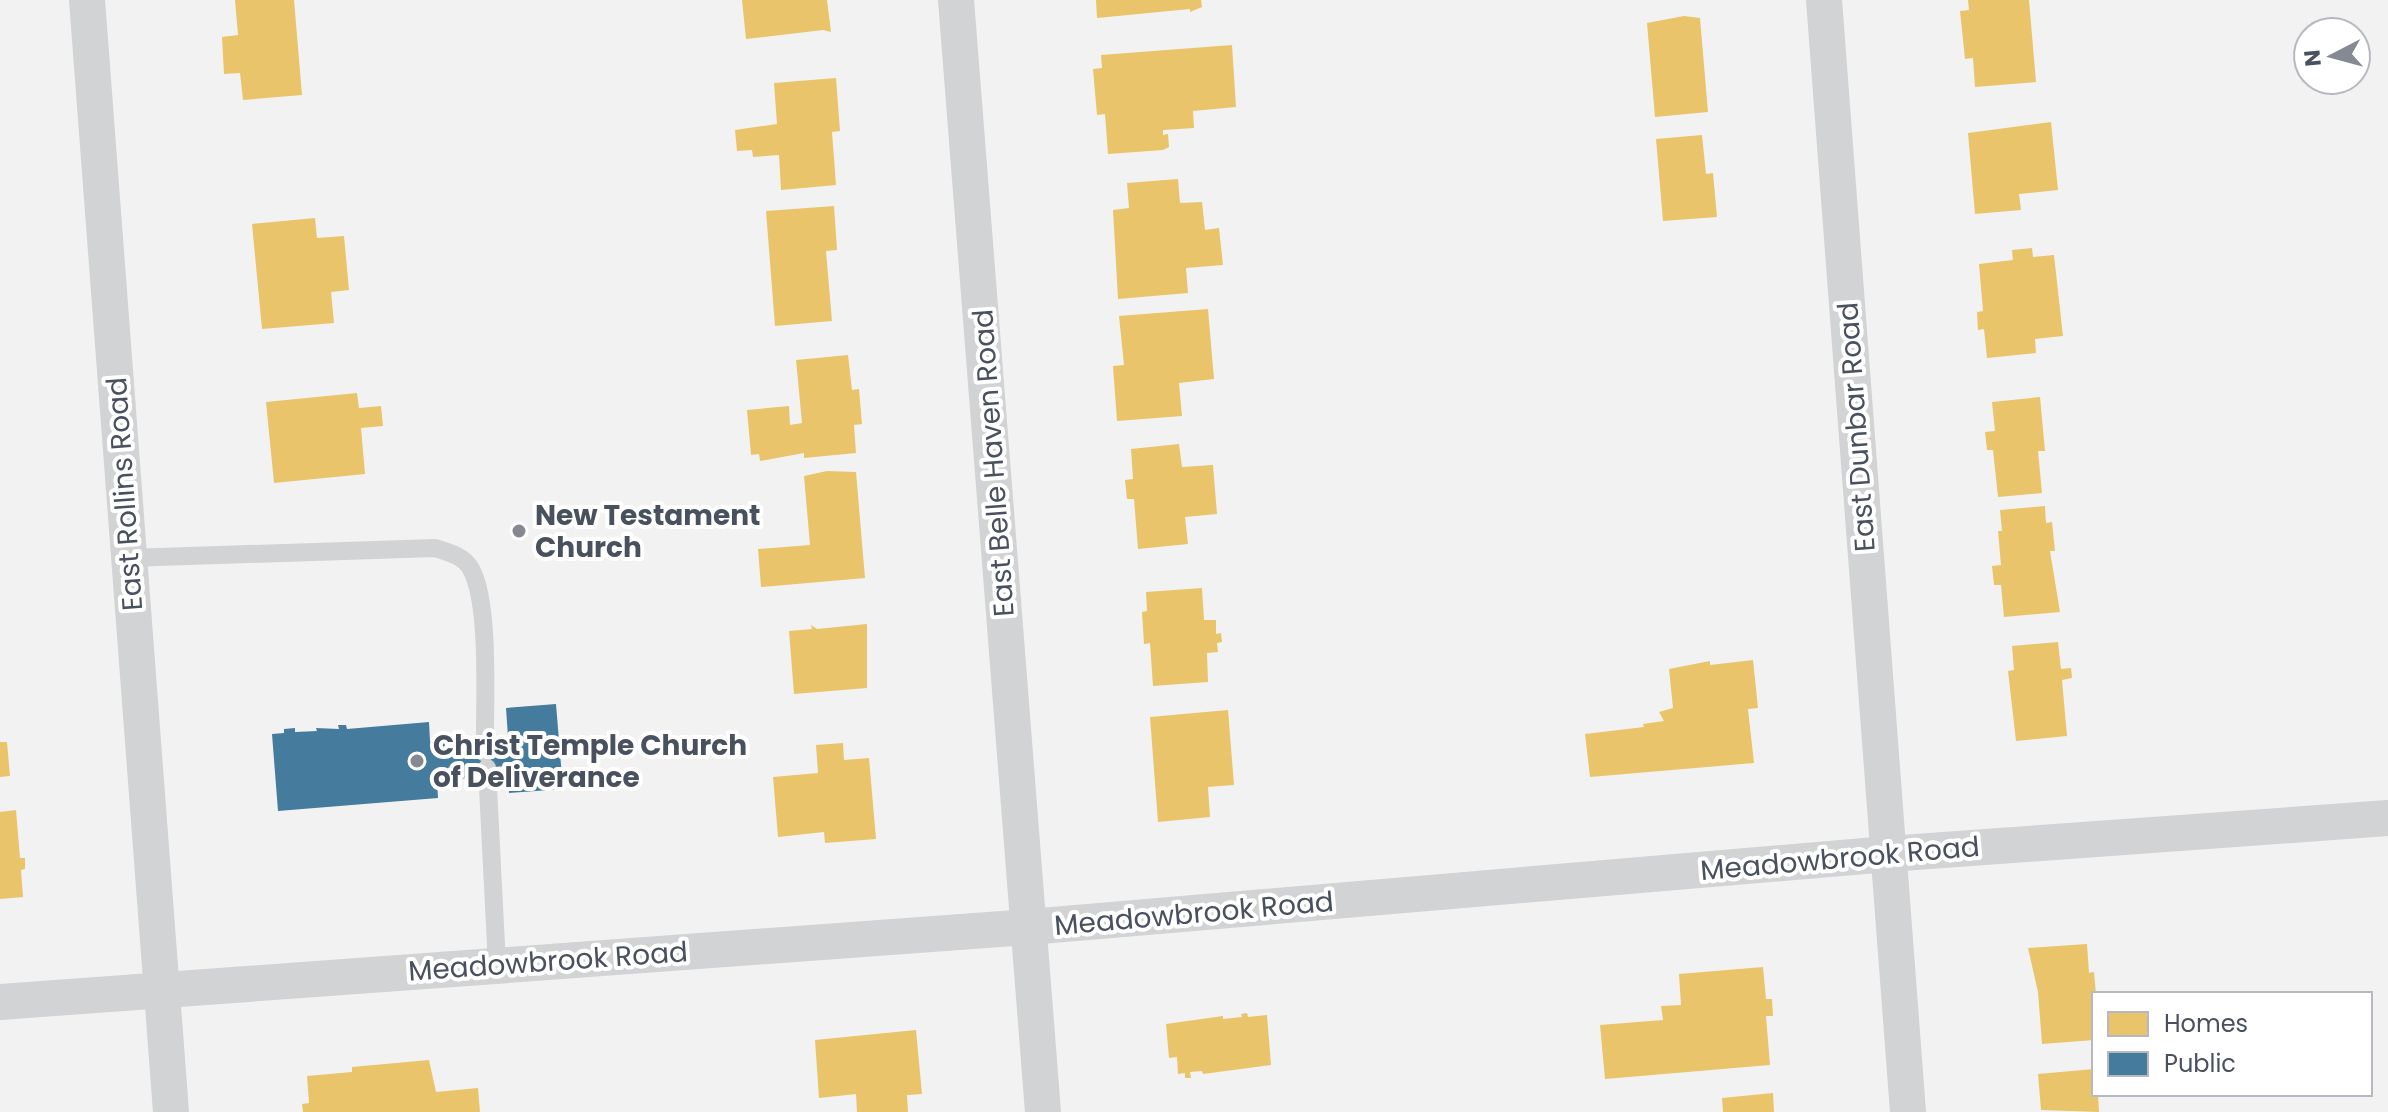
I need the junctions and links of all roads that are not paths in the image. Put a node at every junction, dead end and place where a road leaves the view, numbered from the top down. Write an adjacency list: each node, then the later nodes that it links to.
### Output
1 (87, 0): 4 (street, East Rollins Road)
2 (956, 0): 7 (street, East Belle Haven Road)
3 (1824, 0): 6 (street, East Dunbar Road)
4 (128, 558): 8 (lane); 9 (street, East Rollins Road)
5 (2388, 818): 6 (street, Meadowbrook Road)
6 (1888, 854): 7 (street, Meadowbrook Road); 13 (street, East Dunbar Road)
7 (1029, 927): 8 (street, Meadowbrook Road); 12 (street, East Belle Haven Road)
8 (497, 965): 9 (street, Meadowbrook Road)
9 (161, 989): 10 (street, Meadowbrook Road); 11 (street, East Rollins Road)
10 (0, 1002)
11 (171, 1112)
12 (1043, 1112)
13 (1908, 1112)

